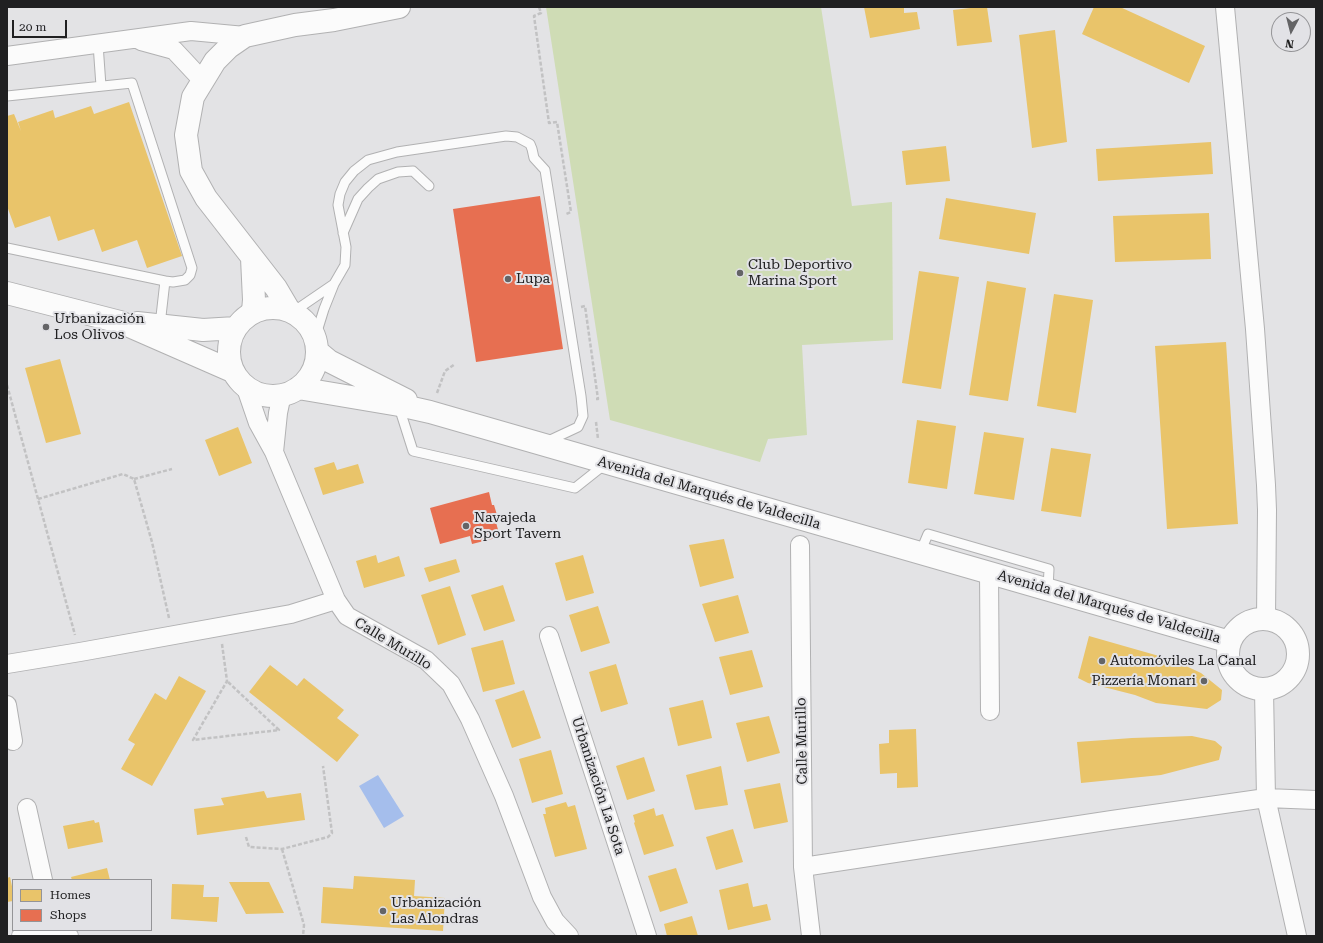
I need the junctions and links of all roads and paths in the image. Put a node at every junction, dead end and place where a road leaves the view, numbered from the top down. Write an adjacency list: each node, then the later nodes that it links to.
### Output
1 (396, 7): 4 (main road)
2 (1225, 7): 43 (street)
3 (210, 33): 4 (street); 5 (street); 7 (street)
4 (245, 36): 7 (main road)
5 (132, 39): 6 (street); 9 (street)
6 (98, 44): 8 (street); 10 (lane)
7 (221, 55): 9 (main road)
8 (7, 56)
9 (203, 81): 15 (main road)
10 (100, 86): 11 (lane); 16 (lane)
11 (7, 96)
12 (429, 186): 13 (lane)
13 (344, 234): 17 (lane); 32 (lane)
14 (7, 248): 16 (lane)
15 (252, 258): 19 (main road); 20 (main road)
16 (165, 280): 22 (lane)
17 (334, 284): 19 (lane); 24 (lane)
18 (7, 292): 21 (main road)
19 (291, 311): 20 (main road); 24 (main road)
20 (253, 312): 23 (main road)
21 (120, 322): 22 (main road); 26 (main road)
22 (160, 325): 23 (main road)
23 (236, 328): 26 (main road)
24 (316, 345): 29 (main road); 30 (main road, Avenida del Marqués de Valdecilla)
25 (455, 364): 30 (path)
26 (232, 371): 28 (main road)
27 (7, 385): 37 (path)
28 (246, 388): 29 (main road); 33 (street, Calle Murillo)
29 (290, 391): 31 (main road, Avenida del Marqués de Valdecilla); 33 (street)
30 (434, 403): 31 (main road, Avenida del Marqués de Valdecilla); 32 (main road, Avenida del Marqués de Valdecilla)
31 (399, 406): 34 (lane)
32 (539, 444): 34 (main road, Avenida del Marqués de Valdecilla)
33 (274, 452): 42 (street, Calle Murillo)
34 (607, 463): 39 (main road, Avenida del Marqués de Valdecilla)
35 (172, 468): 36 (path)
36 (134, 479): 37 (path); 45 (path)
37 (38, 499): 48 (path)
38 (800, 545): 62 (street, Calle Murillo)
39 (920, 553): 40 (main road, Avenida del Marqués de Valdecilla); 41 (lane)
40 (988, 572): 41 (main road, Avenida del Marqués de Valdecilla); 54 (street, Avenida del Marqués de Valdecilla)
41 (1048, 589): 47 (main road, Avenida del Marqués de Valdecilla)
42 (336, 600): 44 (street); 64 (street, Calle Murillo)
43 (1266, 619): 47 (main road); 50 (main road)
44 (219, 627): 45 (street); 51 (path)
45 (172, 636): 48 (street)
46 (549, 636): 70 (street, Urbanización La Sota)
47 (1230, 642): 52 (main road)
48 (80, 652): 49 (street)
49 (7, 664)
50 (1307, 664): 52 (main road)
51 (227, 681): 51 (path)
52 (1264, 690): 57 (street)
53 (7, 705): 55 (street)
54 (990, 711)
55 (13, 741)
56 (323, 766): 61 (path)
57 (1266, 798): 58 (street); 62 (street); 72 (street)
58 (1316, 800)
59 (27, 808): 63 (street)
60 (246, 837): 61 (path)
61 (282, 848): 68 (path)
62 (803, 867): 71 (street, Calle Murillo)
63 (43, 879)
64 (553, 929): 69 (street, Calle Murillo)
65 (52, 933): 66 (street); 67 (street)
66 (21, 936)
67 (69, 936)
68 (303, 936)
69 (569, 936)
70 (647, 936)
71 (811, 936)
72 (1297, 936)

